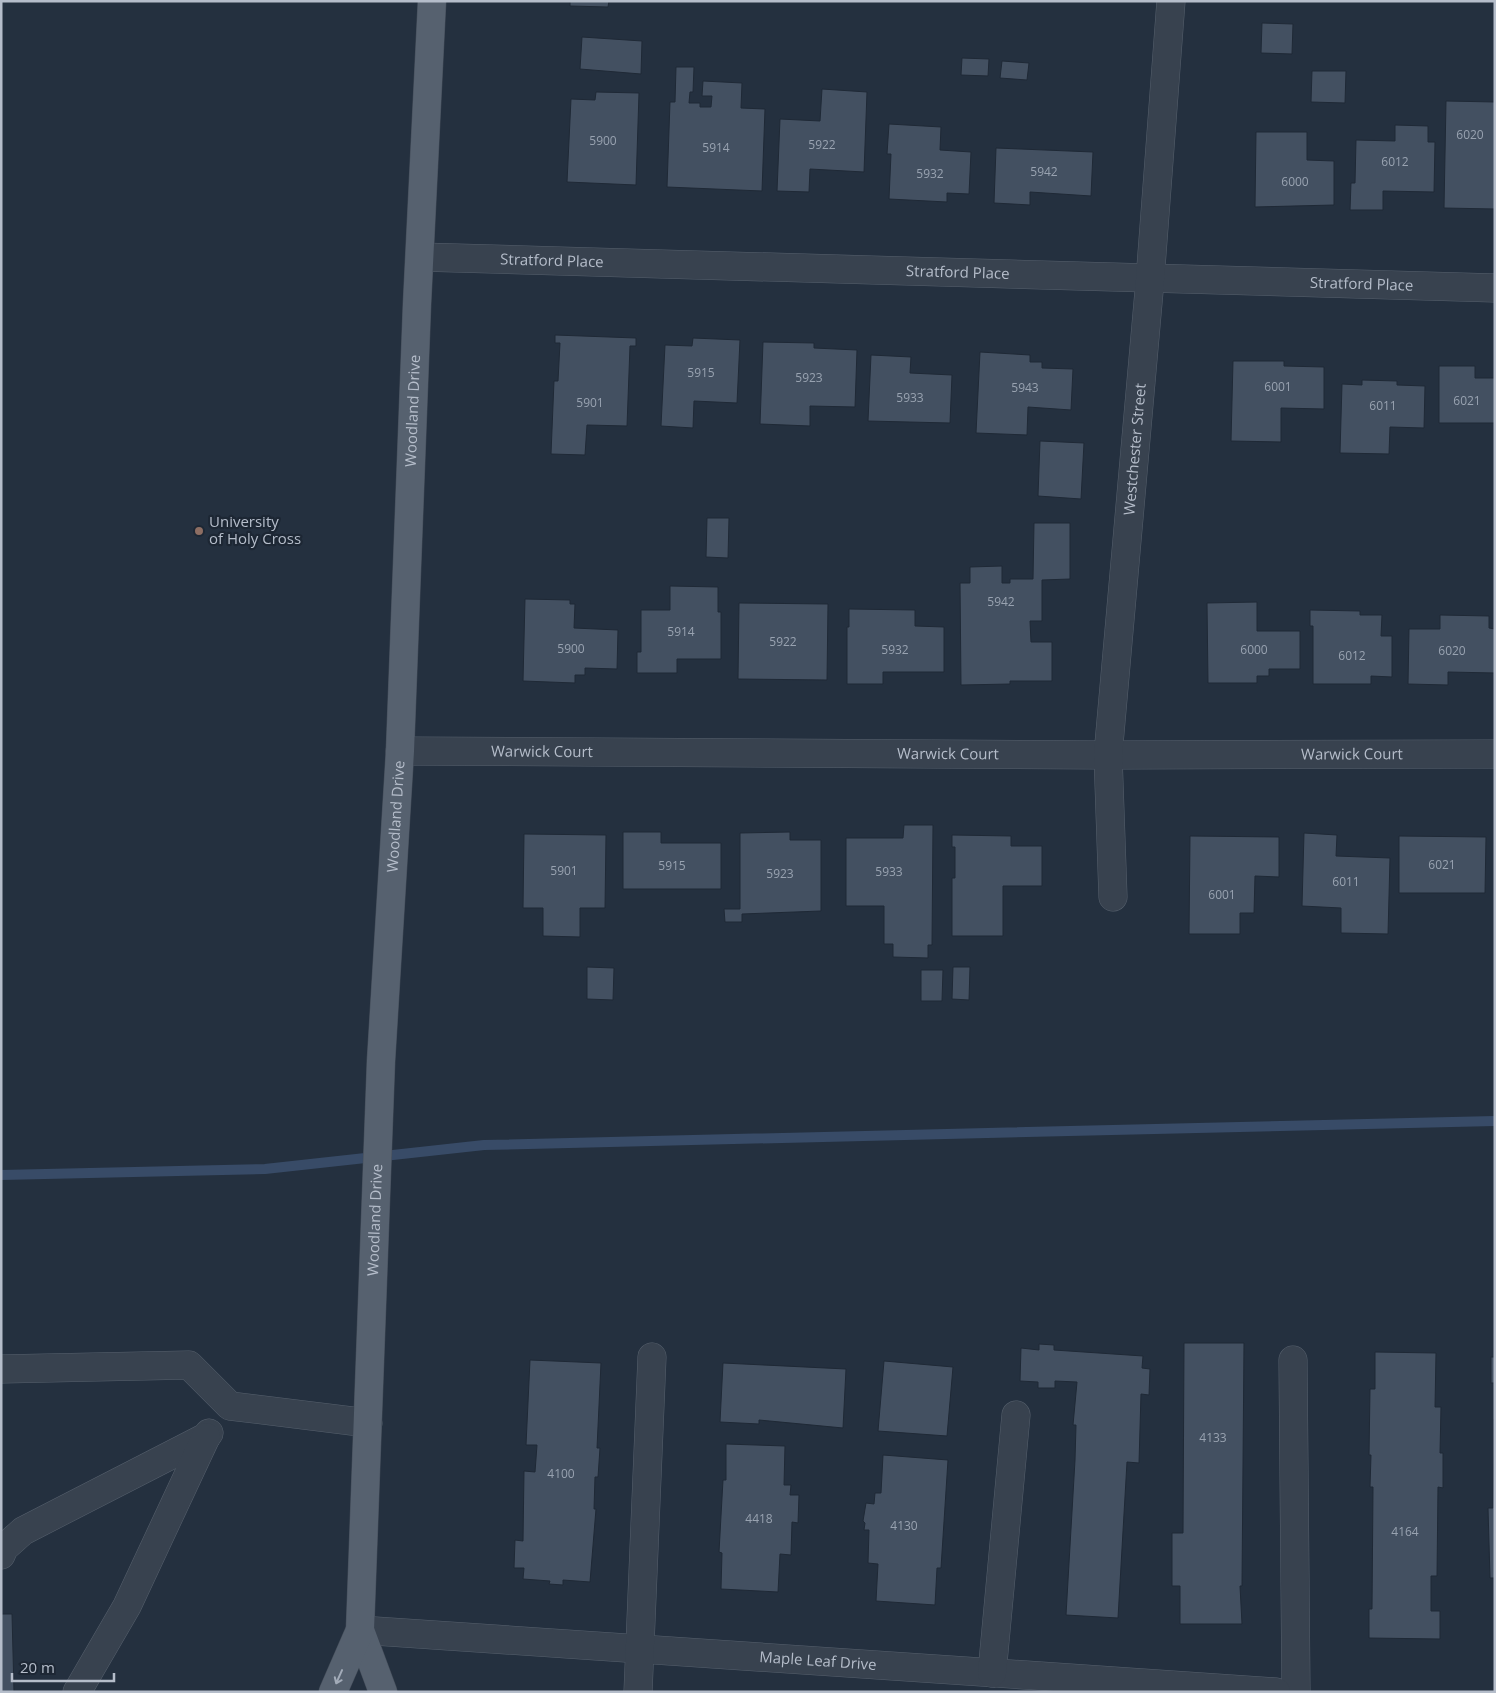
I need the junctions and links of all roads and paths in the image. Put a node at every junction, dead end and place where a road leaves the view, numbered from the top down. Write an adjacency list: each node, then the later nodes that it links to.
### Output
1 (1171, 1): 4 (street, Westchester Street)
2 (428, 2): 3 (main road, Woodland Drive)
3 (420, 257): 4 (street, Stratford Place); 6 (main road, Woodland Drive)
4 (1150, 280): 5 (street, Stratford Place); 8 (street, Westchester Street)
5 (1495, 288)
6 (400, 751): 8 (street, Warwick Court); 15 (main road, Woodland Drive)
7 (1495, 754): 8 (street, Warwick Court)
8 (1108, 755): 9 (street, Westchester Street)
9 (1113, 897)
10 (652, 1357): 19 (street)
11 (1293, 1360): 27 (street)
12 (1, 1369): 13 (street)
13 (230, 1406): 15 (street); 16 (street)
14 (1016, 1415): 20 (street)
15 (368, 1423): 18 (main road, Woodland Drive)
16 (206, 1437): 17 (street); 22 (street)
17 (1, 1555)
18 (360, 1630): 19 (street, Maple Leaf Drive); 23 (main road, Woodland Drive, one-way to 23); 24 (main road, Woodland Drive)
19 (640, 1649): 21 (street, Maple Leaf Drive); 25 (street)
20 (992, 1673): 21 (street, Maple Leaf Drive); 26 (street, Maple Leaf Drive)
21 (951, 1681)
22 (77, 1692)
23 (333, 1692)
24 (383, 1692)
25 (638, 1692)
26 (1276, 1692)
27 (1296, 1692)

